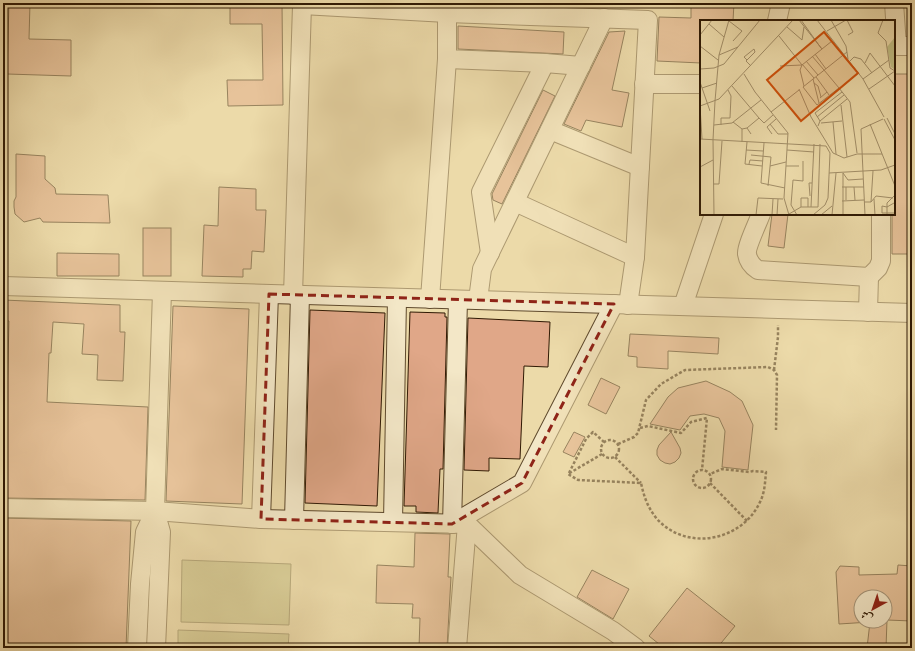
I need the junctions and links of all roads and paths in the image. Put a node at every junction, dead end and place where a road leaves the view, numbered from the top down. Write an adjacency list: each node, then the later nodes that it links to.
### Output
1 (781, 3): 6 (street)
2 (894, 3): 7 (street)
3 (302, 4): 4 (street); 25 (street)
4 (447, 13): 5 (street); 8 (street)
5 (604, 18): 10 (street); 11 (street)
6 (777, 20)
7 (912, 46)
8 (447, 59): 9 (street); 27 (street)
9 (546, 63): 10 (street); 19 (street)
10 (581, 66): 13 (street)
11 (644, 84): 12 (street); 14 (street)
12 (700, 84)
13 (550, 130): 14 (street); 15 (street)
14 (640, 167): 20 (street)
15 (515, 202): 19 (street); 20 (street)
16 (714, 215): 31 (street)
17 (761, 215): 21 (street)
18 (881, 215): 21 (street)
19 (490, 253): 29 (street)
20 (635, 257): 30 (street)
21 (869, 277): 33 (street)
22 (3, 286): 23 (street)
23 (162, 291): 24 (street); 48 (street)
24 (269, 294): 25 (street); 49 (street)
25 (297, 295): 26 (street); 50 (street)
26 (397, 298): 27 (street); 52 (street)
27 (430, 299): 28 (street)
28 (458, 300): 29 (street); 53 (street)
29 (478, 300): 30 (street)
30 (621, 304): 31 (street); 53 (street)
31 (683, 306): 32 (street)
32 (778, 309): 33 (street); 35 (path)
33 (868, 312): 34 (street)
34 (912, 313)
35 (774, 370): 36 (path); 37 (path)
36 (640, 428): 39 (path); 42 (path)
37 (776, 430)
38 (604, 442): 39 (path); 40 (path); 43 (path)
39 (618, 444): 41 (path)
40 (602, 454): 41 (path); 43 (path)
41 (615, 457): 45 (path)
42 (702, 470): 44 (path); 46 (path)
43 (568, 474): 45 (path)
44 (710, 474): 46 (path); 51 (path)
45 (641, 483): 51 (path)
46 (710, 483): 51 (path)
47 (3, 508): 48 (street)
48 (155, 511): 49 (street); 54 (street); 55 (street)
49 (261, 519): 50 (street)
50 (294, 520): 52 (street)
51 (747, 521)
52 (393, 522): 53 (street)
53 (460, 524): 56 (street); 57 (street)
54 (137, 648)
55 (156, 648)
56 (457, 648)
57 (636, 648)

